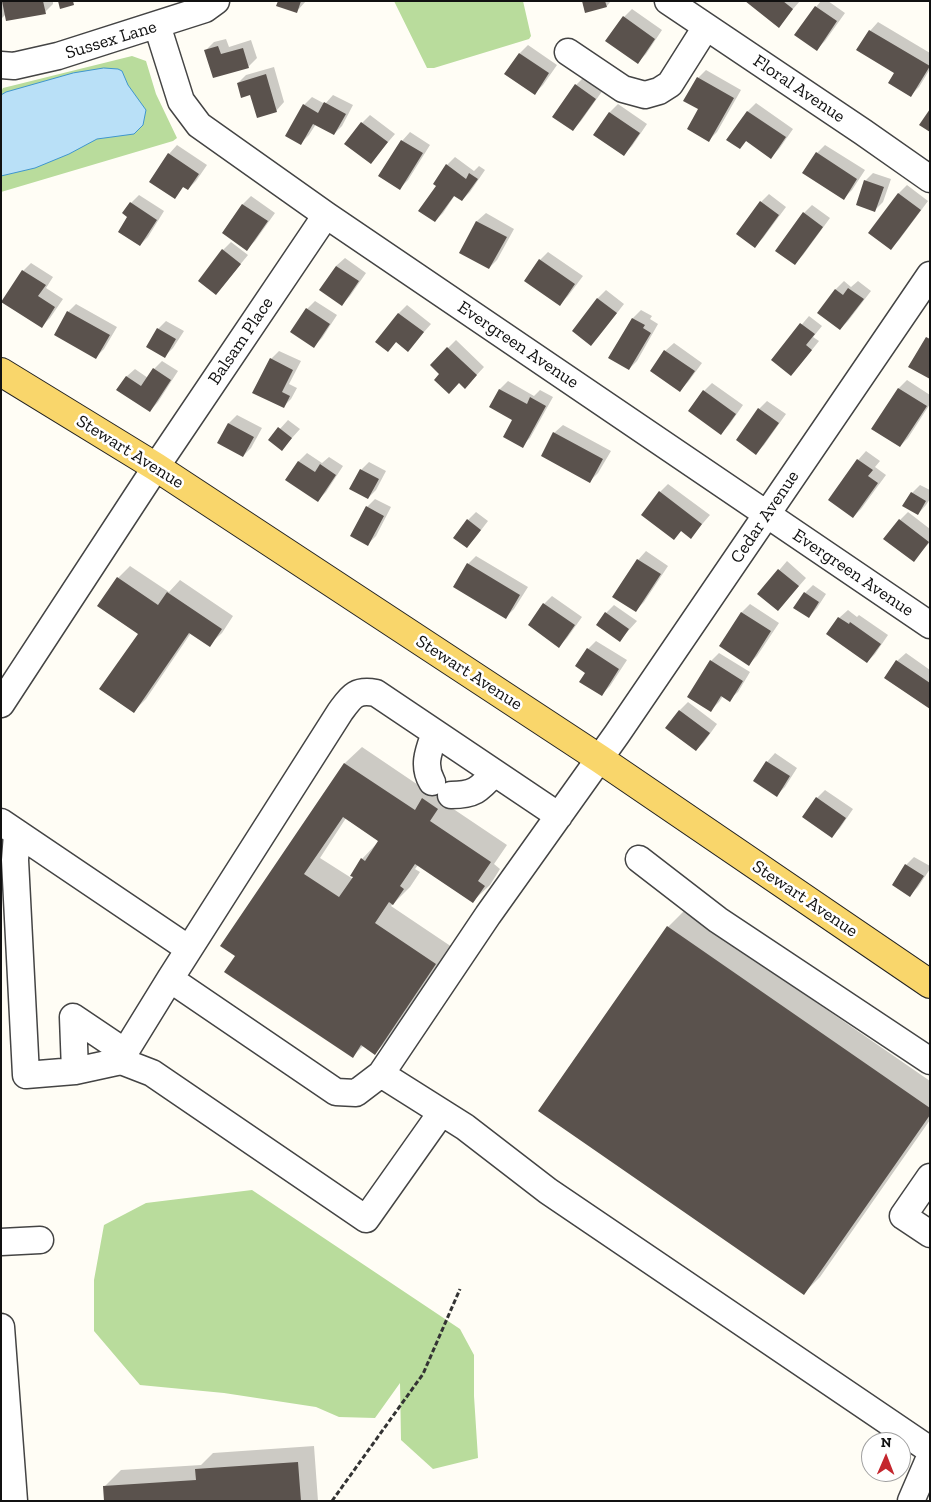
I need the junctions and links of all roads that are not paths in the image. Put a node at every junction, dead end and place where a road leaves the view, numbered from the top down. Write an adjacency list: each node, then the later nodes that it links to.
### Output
1 (216, 1): 3 (street, Sussex Lane)
2 (668, 1): 4 (street, Floral Avenue)
3 (157, 25): 6 (street, Sussex Lane); 8 (street, Evergreen Avenue)
4 (706, 27): 5 (street); 7 (street, Floral Avenue)
5 (568, 52)
6 (1, 65)
7 (930, 179)
8 (326, 215): 11 (street, Balsam Place); 12 (street, Evergreen Avenue)
9 (930, 275): 12 (street, Cedar Avenue)
10 (1, 372): 11 (main road, Stewart Avenue)
11 (156, 467): 14 (street, Balsam Place); 16 (main road, Stewart Avenue)
12 (767, 514): 13 (street, Evergreen Avenue); 16 (street, Cedar Avenue)
13 (930, 625)
14 (1, 704)
15 (435, 733): 17 (street); 17 (street); 21 (street)
16 (600, 759): 18 (street, Cedar Avenue); 23 (main road, Stewart Avenue)
17 (494, 773): 18 (street)
18 (559, 816): 27 (street, Cedar Avenue)
19 (9, 828): 21 (street); 26 (street)
20 (640, 859): 25 (street)
21 (189, 949): 22 (street)
22 (170, 979): 24 (street); 27 (street, Cedar Avenue)
23 (930, 984)
24 (123, 1057): 26 (street); 26 (street); 28 (street)
25 (930, 1061)
26 (76, 1071)
27 (381, 1074): 28 (street)
28 (441, 1113): 34 (street)
29 (930, 1177): 30 (street)
30 (930, 1234)
31 (40, 1240): 32 (street)
32 (1, 1242)
33 (1, 1327): 36 (street)
34 (930, 1450)
35 (930, 1457): 37 (street)
36 (14, 1501)
37 (911, 1501)

